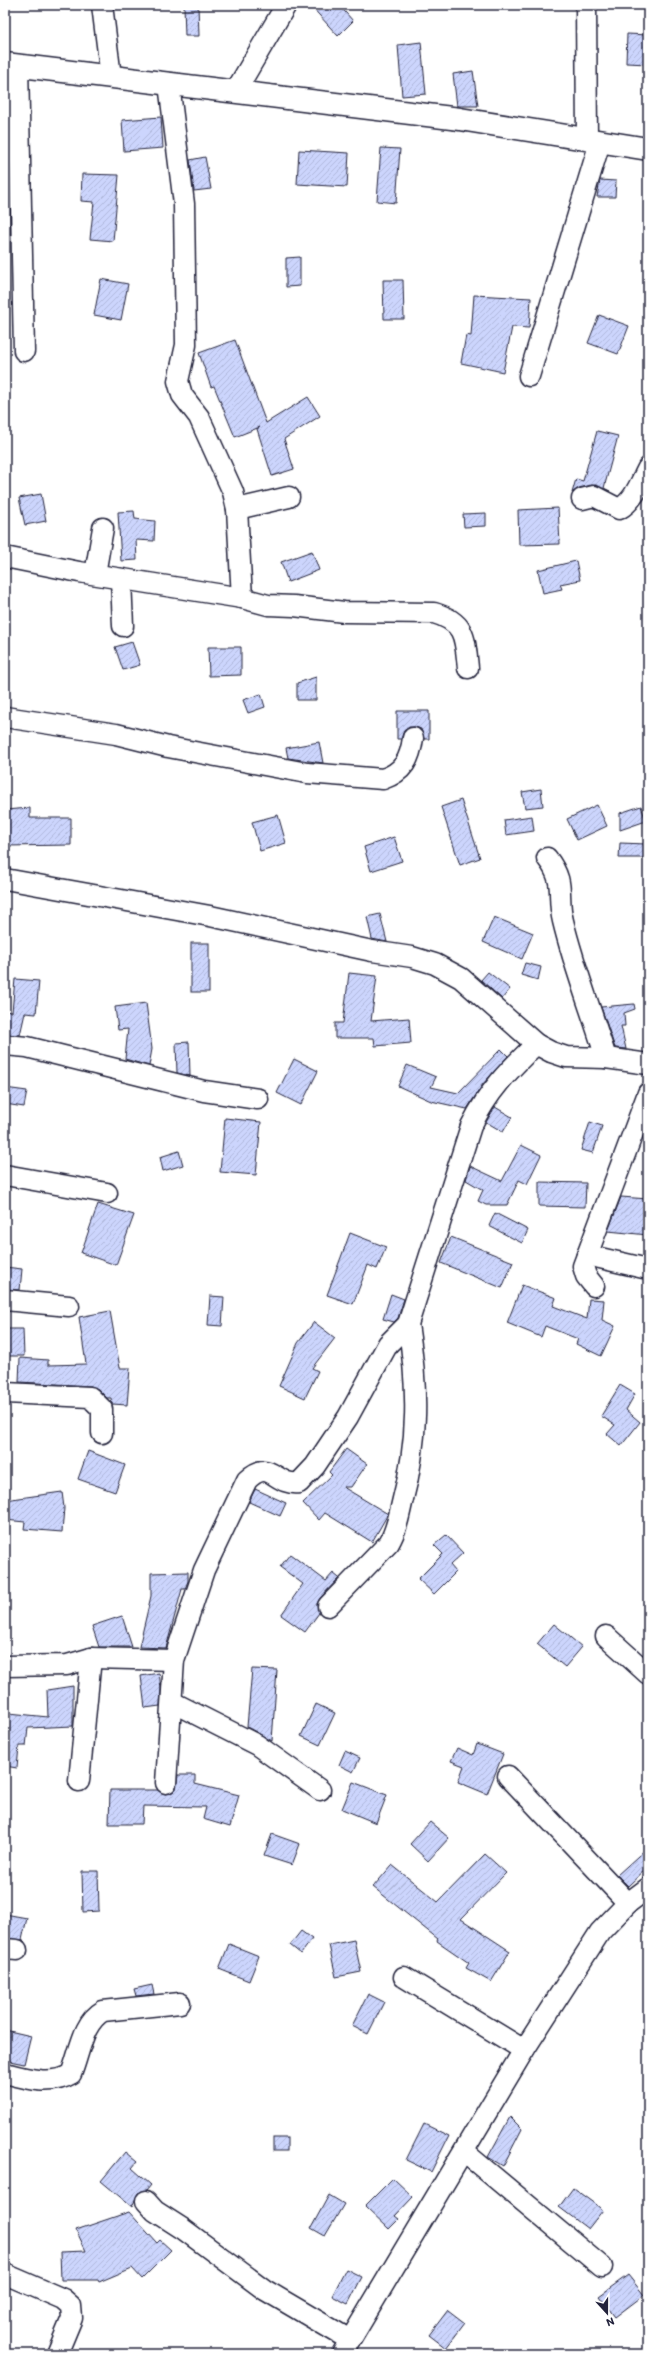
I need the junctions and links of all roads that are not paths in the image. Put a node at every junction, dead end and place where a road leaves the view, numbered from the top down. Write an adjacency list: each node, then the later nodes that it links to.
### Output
1 (102, 5): 5 (street)
2 (286, 5): 7 (street)
3 (586, 5): 8 (street)
4 (12, 65): 5 (street); 10 (street)
5 (111, 77): 6 (street)
6 (169, 84): 7 (street); 16 (street)
7 (235, 92): 8 (street)
8 (594, 141): 9 (street); 11 (street)
9 (648, 149)
10 (24, 352)
11 (529, 376)
12 (648, 468): 15 (street)
13 (289, 497): 16 (street)
14 (582, 499): 15 (street)
15 (640, 500)
16 (237, 509): 21 (street)
17 (103, 528): 19 (street)
18 (5, 557): 19 (street)
19 (95, 574): 20 (street)
20 (121, 579): 21 (street); 22 (street)
21 (242, 598): 23 (street)
22 (123, 626)
23 (468, 668)
24 (5, 717): 25 (street)
25 (413, 738)
26 (547, 858): 30 (street)
27 (5, 879): 28 (street)
28 (536, 1044): 30 (street); 41 (street)
29 (5, 1045): 33 (street)
30 (606, 1058): 31 (street)
31 (648, 1064)
32 (648, 1093): 36 (street)
33 (258, 1099)
34 (5, 1175): 35 (street)
35 (106, 1193)
36 (587, 1255): 37 (street); 38 (street)
37 (648, 1270)
38 (594, 1286)
39 (5, 1300): 40 (street)
40 (69, 1306)
41 (408, 1324): 44 (street); 47 (street)
42 (5, 1393): 43 (street)
43 (102, 1433)
44 (328, 1606)
45 (606, 1636): 49 (street)
46 (91, 1658): 47 (street); 48 (street); 52 (street)
47 (174, 1660): 50 (street)
48 (5, 1666)
49 (648, 1674)
50 (172, 1702): 53 (street); 54 (street)
51 (508, 1776): 56 (street)
52 (79, 1781)
53 (166, 1783)
54 (320, 1790)
55 (648, 1888): 56 (street)
56 (628, 1903): 59 (street)
57 (404, 1977): 59 (street)
58 (180, 2003): 60 (street)
59 (524, 2050): 61 (street)
60 (5, 2073)
61 (464, 2152): 63 (street); 65 (street)
62 (146, 2201): 65 (street)
63 (602, 2267)
64 (5, 2274): 66 (street)
65 (346, 2347)
66 (57, 2354)

